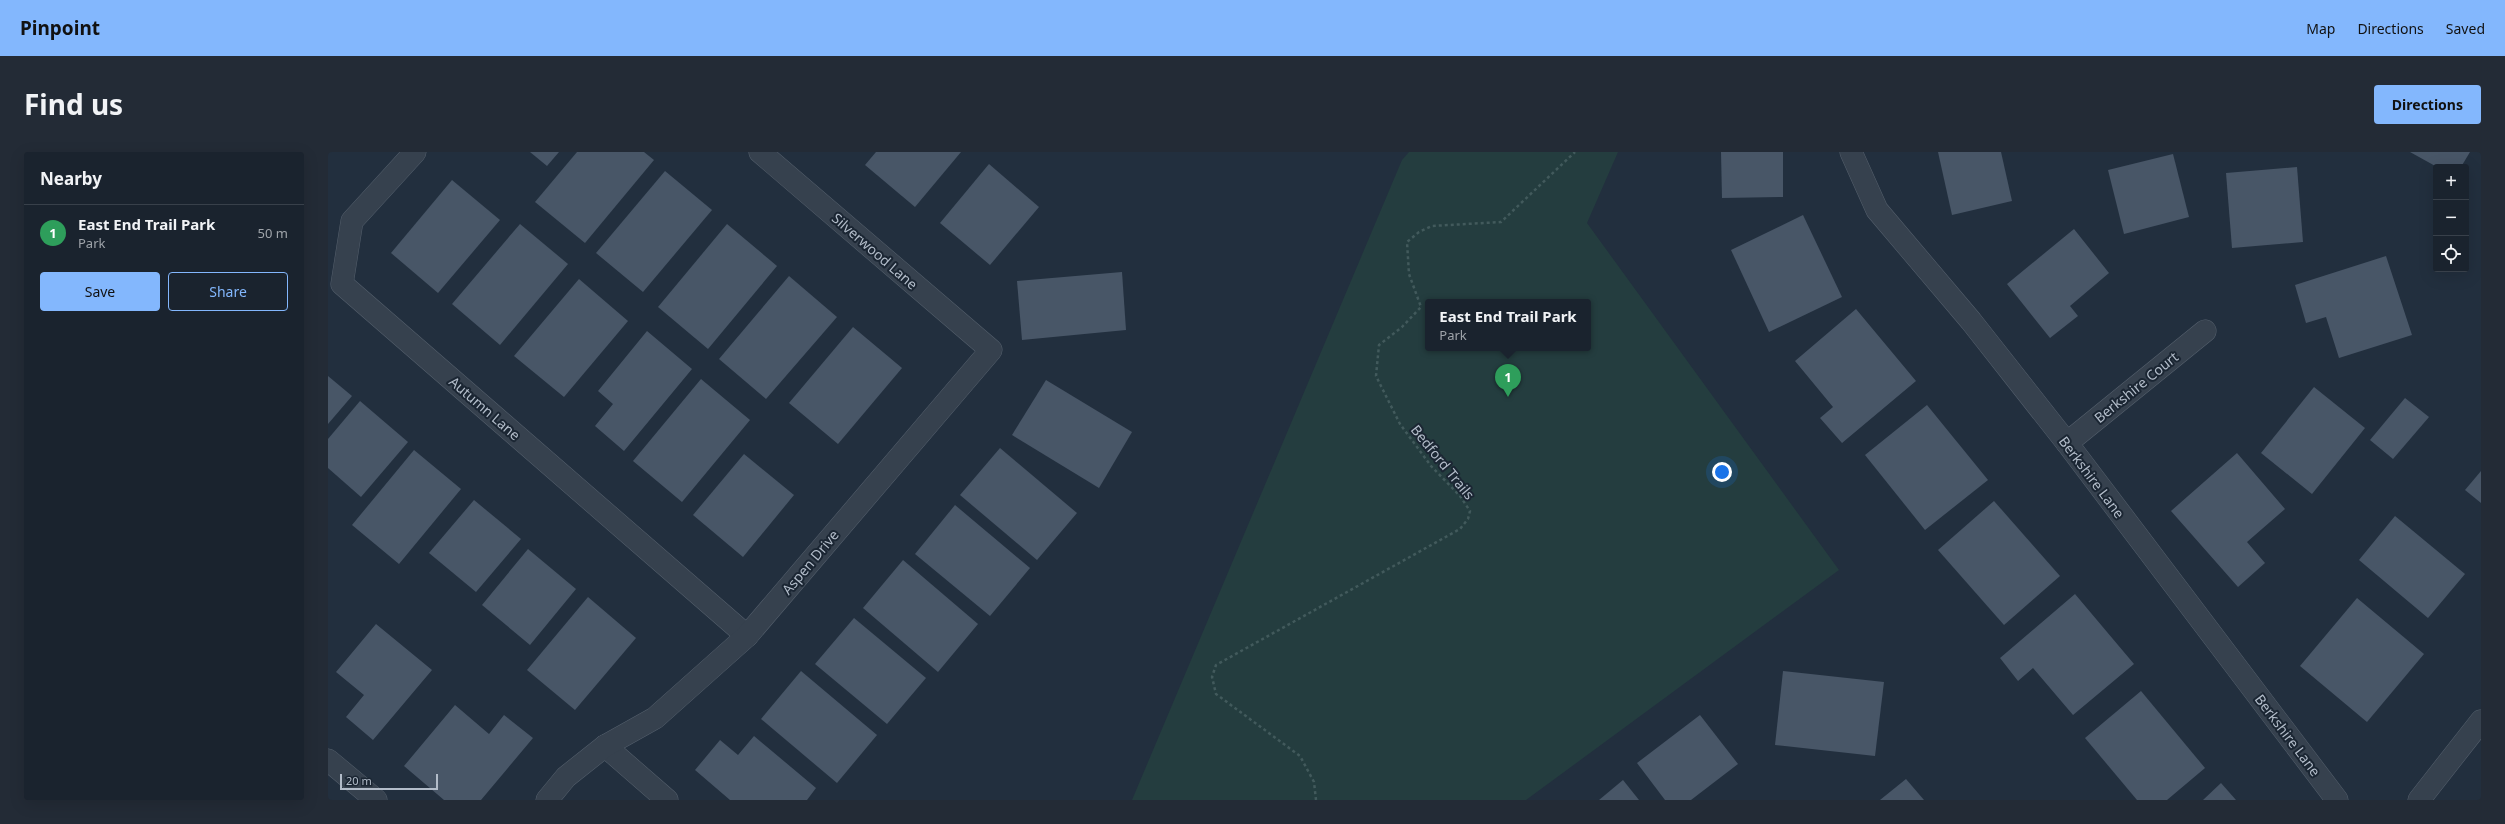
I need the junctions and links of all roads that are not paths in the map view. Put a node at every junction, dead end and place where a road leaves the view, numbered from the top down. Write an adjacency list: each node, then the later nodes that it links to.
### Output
1 (415, 152): 7 (street, Autumn Lane)
2 (760, 152): 5 (street, Silverwood Lane)
3 (1851, 152): 6 (street, Berkshire Lane)
4 (2205, 331): 6 (street, Berkshire Court)
5 (991, 350): 7 (street, Aspen Drive)
6 (2067, 444): 14 (street, Berkshire Lane)
7 (747, 636): 9 (street, Aspen Drive)
8 (2481, 721): 15 (street)
9 (605, 746): 12 (street, Aspen Drive); 13 (street)
10 (328, 760): 11 (street)
11 (376, 800)
12 (547, 800)
13 (667, 800)
14 (2337, 800)
15 (2418, 800)

